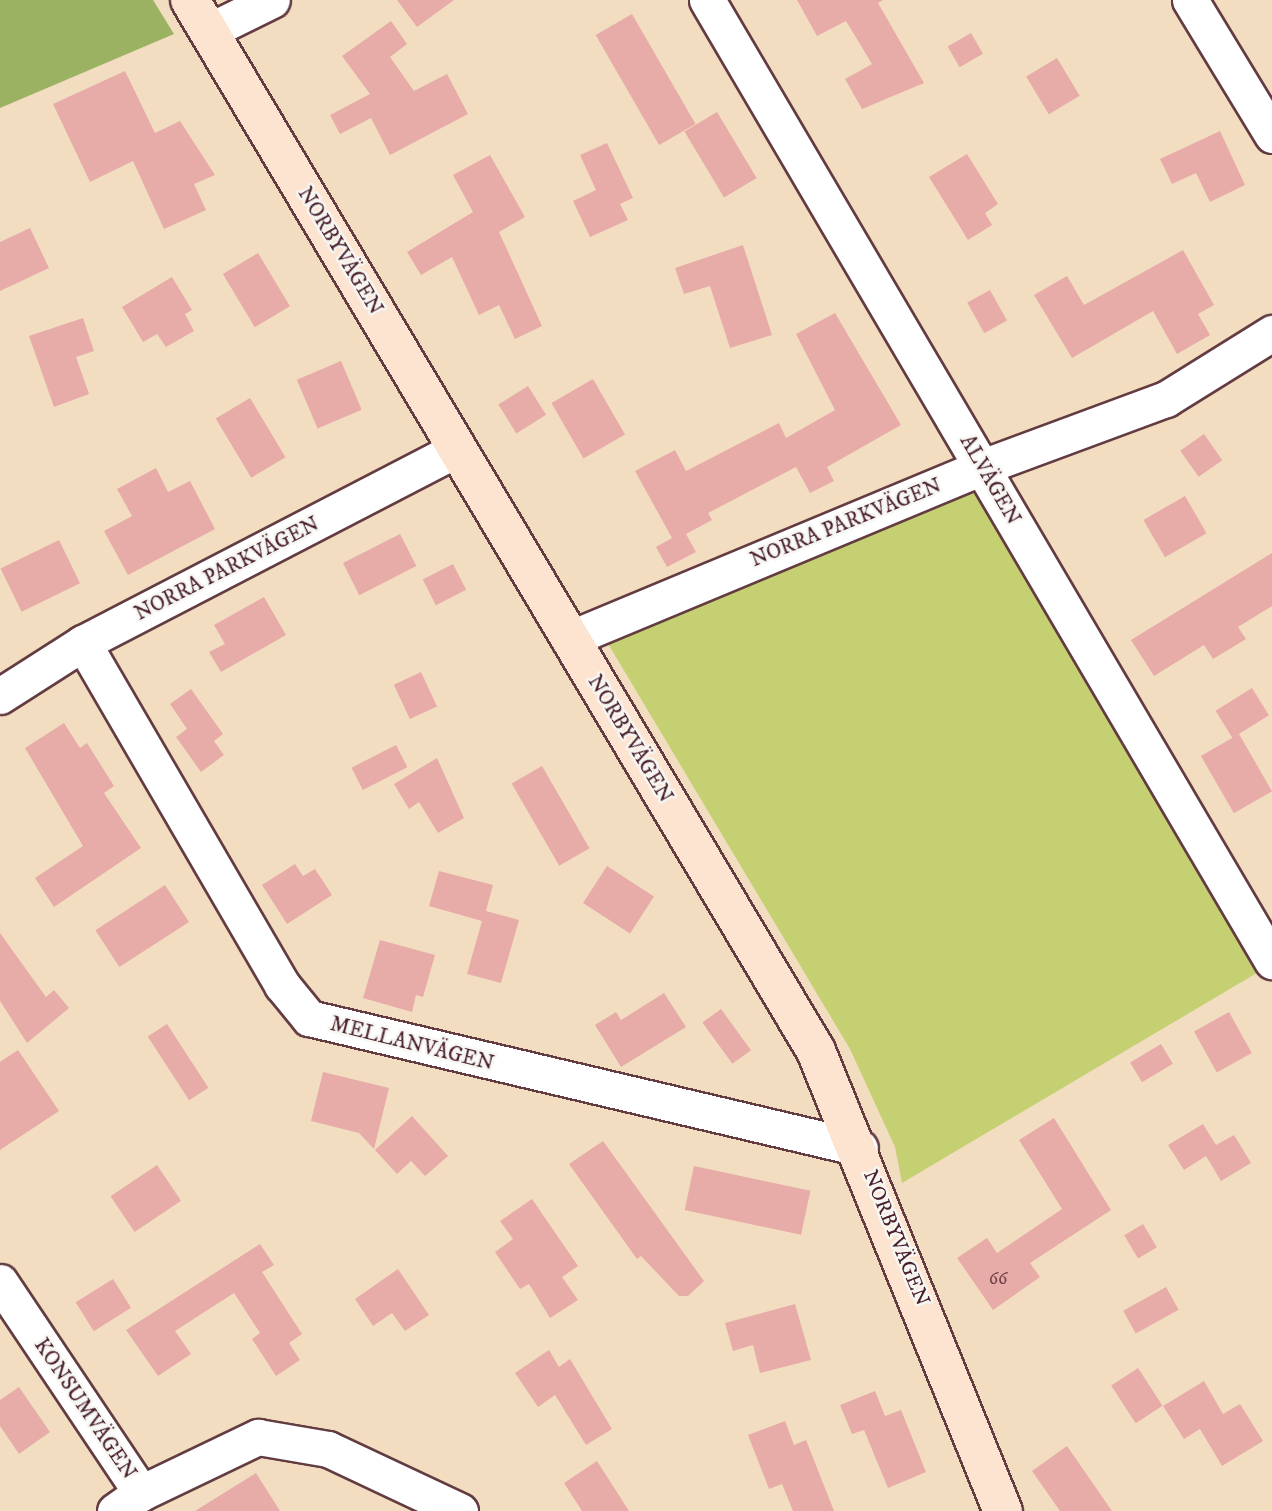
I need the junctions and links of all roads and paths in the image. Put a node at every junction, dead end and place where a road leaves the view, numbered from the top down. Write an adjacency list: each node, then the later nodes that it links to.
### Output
1 (272, 0): 4 (street)
2 (707, 0): 8 (street, ALVÄGEN)
3 (1190, 0): 5 (street)
4 (200, 16): 7 (street, NORBYVÄGEN)
5 (1272, 135)
6 (1272, 333): 8 (street, NORRA PARKVÄGEN)
7 (458, 449): 9 (street, NORBYVÄGEN); 10 (street, NORRA PARKVÄGEN)
8 (982, 467): 9 (street, NORRA PARKVÄGEN); 12 (street, ALVÄGEN)
9 (569, 639): 13 (street, NORBYVÄGEN)
10 (83, 643): 11 (street, NORRA PARKVÄGEN); 13 (street, MELLANVÄGEN)
11 (0, 696)
12 (1272, 961)
13 (860, 1148): 17 (street, NORBYVÄGEN)
14 (0, 1282): 15 (street, KONSUMVÄGEN)
15 (128, 1502): 16 (street, KONSUMVÄGEN)
16 (460, 1511)
17 (1003, 1511)

